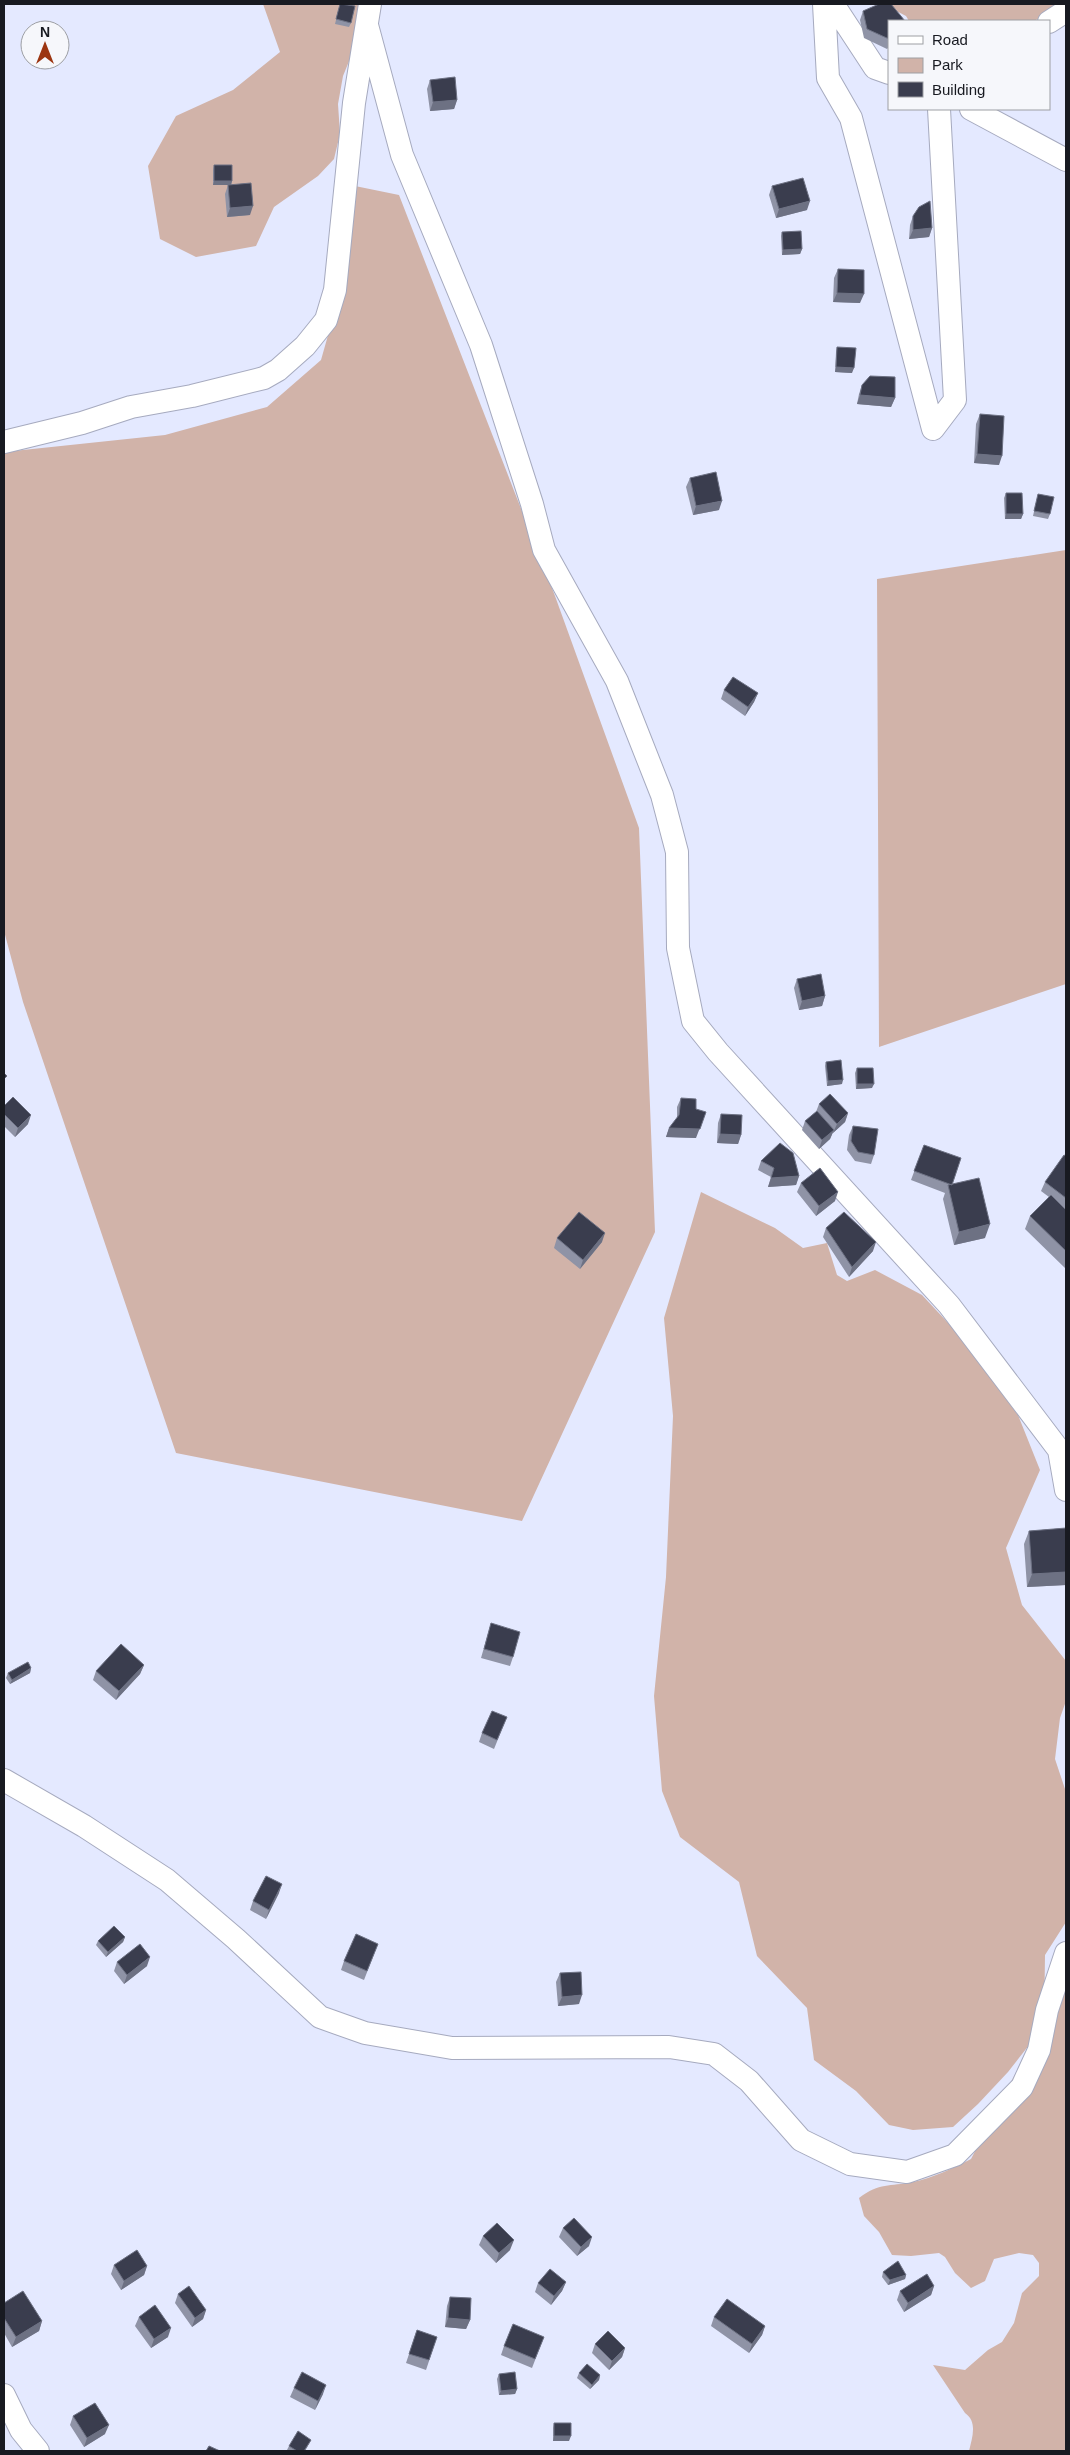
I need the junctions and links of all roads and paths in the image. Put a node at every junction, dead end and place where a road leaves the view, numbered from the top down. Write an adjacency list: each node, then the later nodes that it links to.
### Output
1 (824, 4): 7 (street)
2 (833, 4): 6 (street)
3 (1066, 11): 5 (street)
4 (369, 14): 10 (street); 11 (street)
5 (1050, 21)
6 (888, 73)
7 (939, 110)
8 (973, 110): 9 (street)
9 (1066, 160)
10 (4, 442)
11 (1066, 1490)
12 (4, 1780): 13 (street)
13 (1066, 1953)
14 (4, 2395): 15 (street)
15 (38, 2451)

